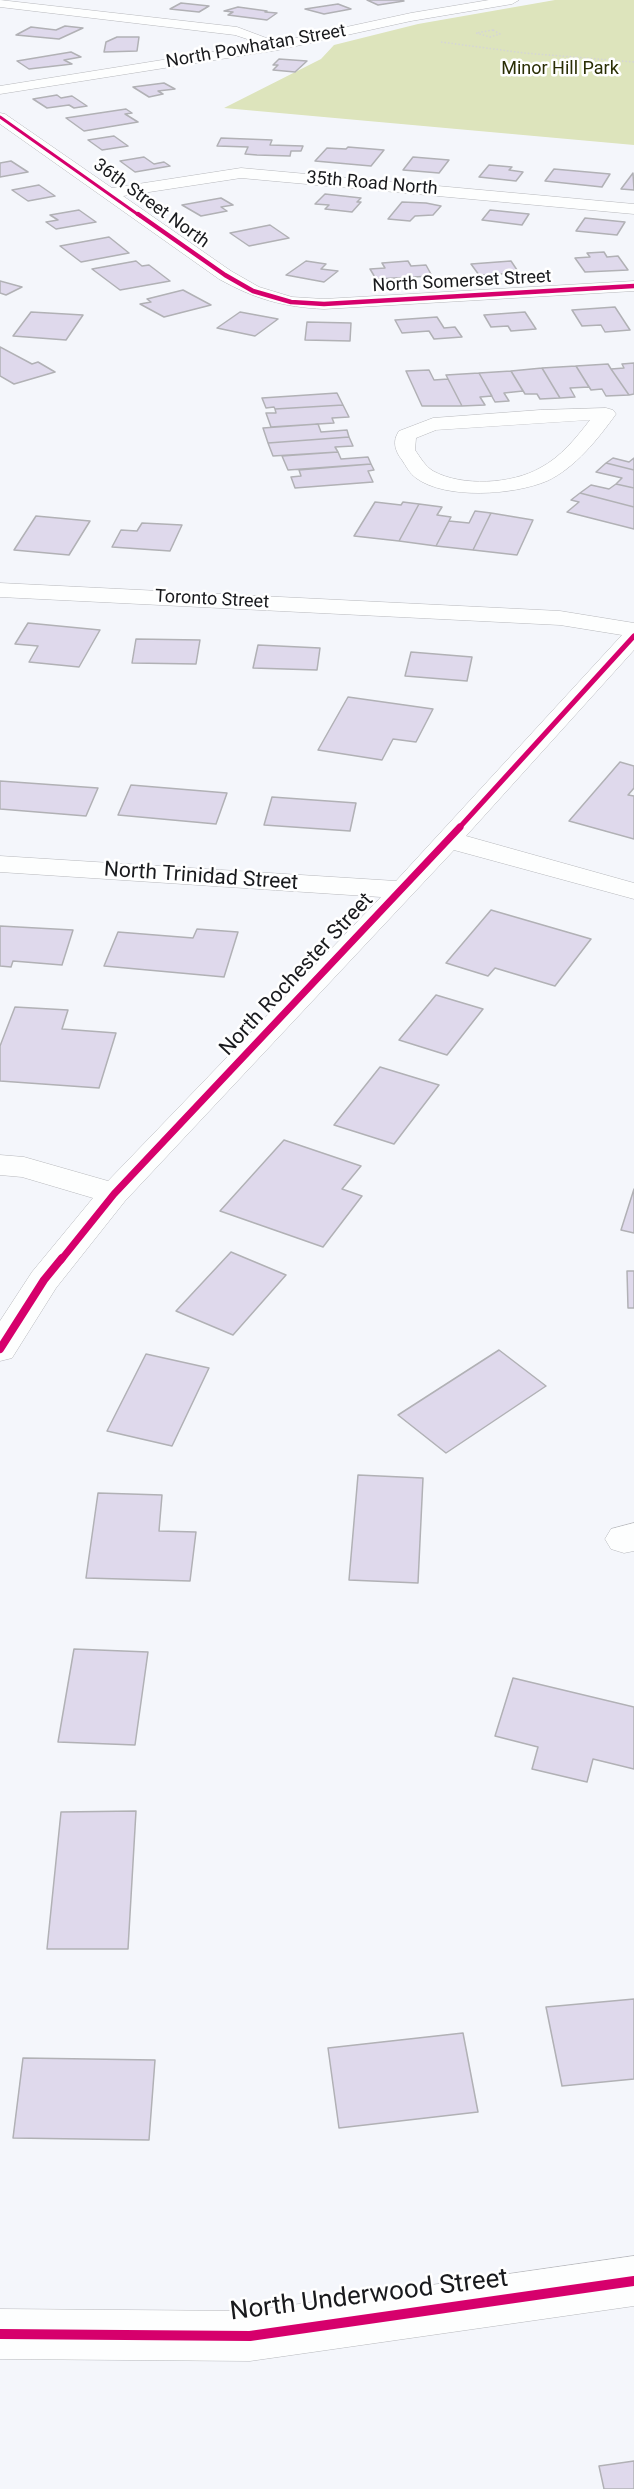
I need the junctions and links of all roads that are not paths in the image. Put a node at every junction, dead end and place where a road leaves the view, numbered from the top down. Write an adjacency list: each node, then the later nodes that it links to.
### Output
1 (512, 0): 4 (street, North Powhatan Street)
2 (23, 2): 3 (street); 4 (street)
3 (0, 3)
4 (278, 46): 5 (street, North Powhatan Street)
5 (0, 90)
6 (0, 117): 7 (street, 36th Street North)
7 (110, 193): 8 (street, 35th Road North); 10 (street, 36th Street North)
8 (634, 209)
9 (634, 286): 10 (street, North Somerset Street)
10 (291, 302)
11 (615, 414): 11 (street)
12 (0, 590): 13 (street, Toronto Street)
13 (634, 630)
14 (634, 636): 15 (street, North Rochester Street)
15 (449, 840): 17 (street, North Rochester Street); 18 (street)
16 (0, 864): 17 (street, North Trinidad Street)
17 (403, 890): 20 (street, North Rochester Street)
18 (634, 891)
19 (0, 1165): 20 (street)
20 (114, 1194): 21 (street, North Rochester Street)
21 (0, 1349)
22 (634, 2281): 23 (street, North Underwood Street)
23 (0, 2334)

